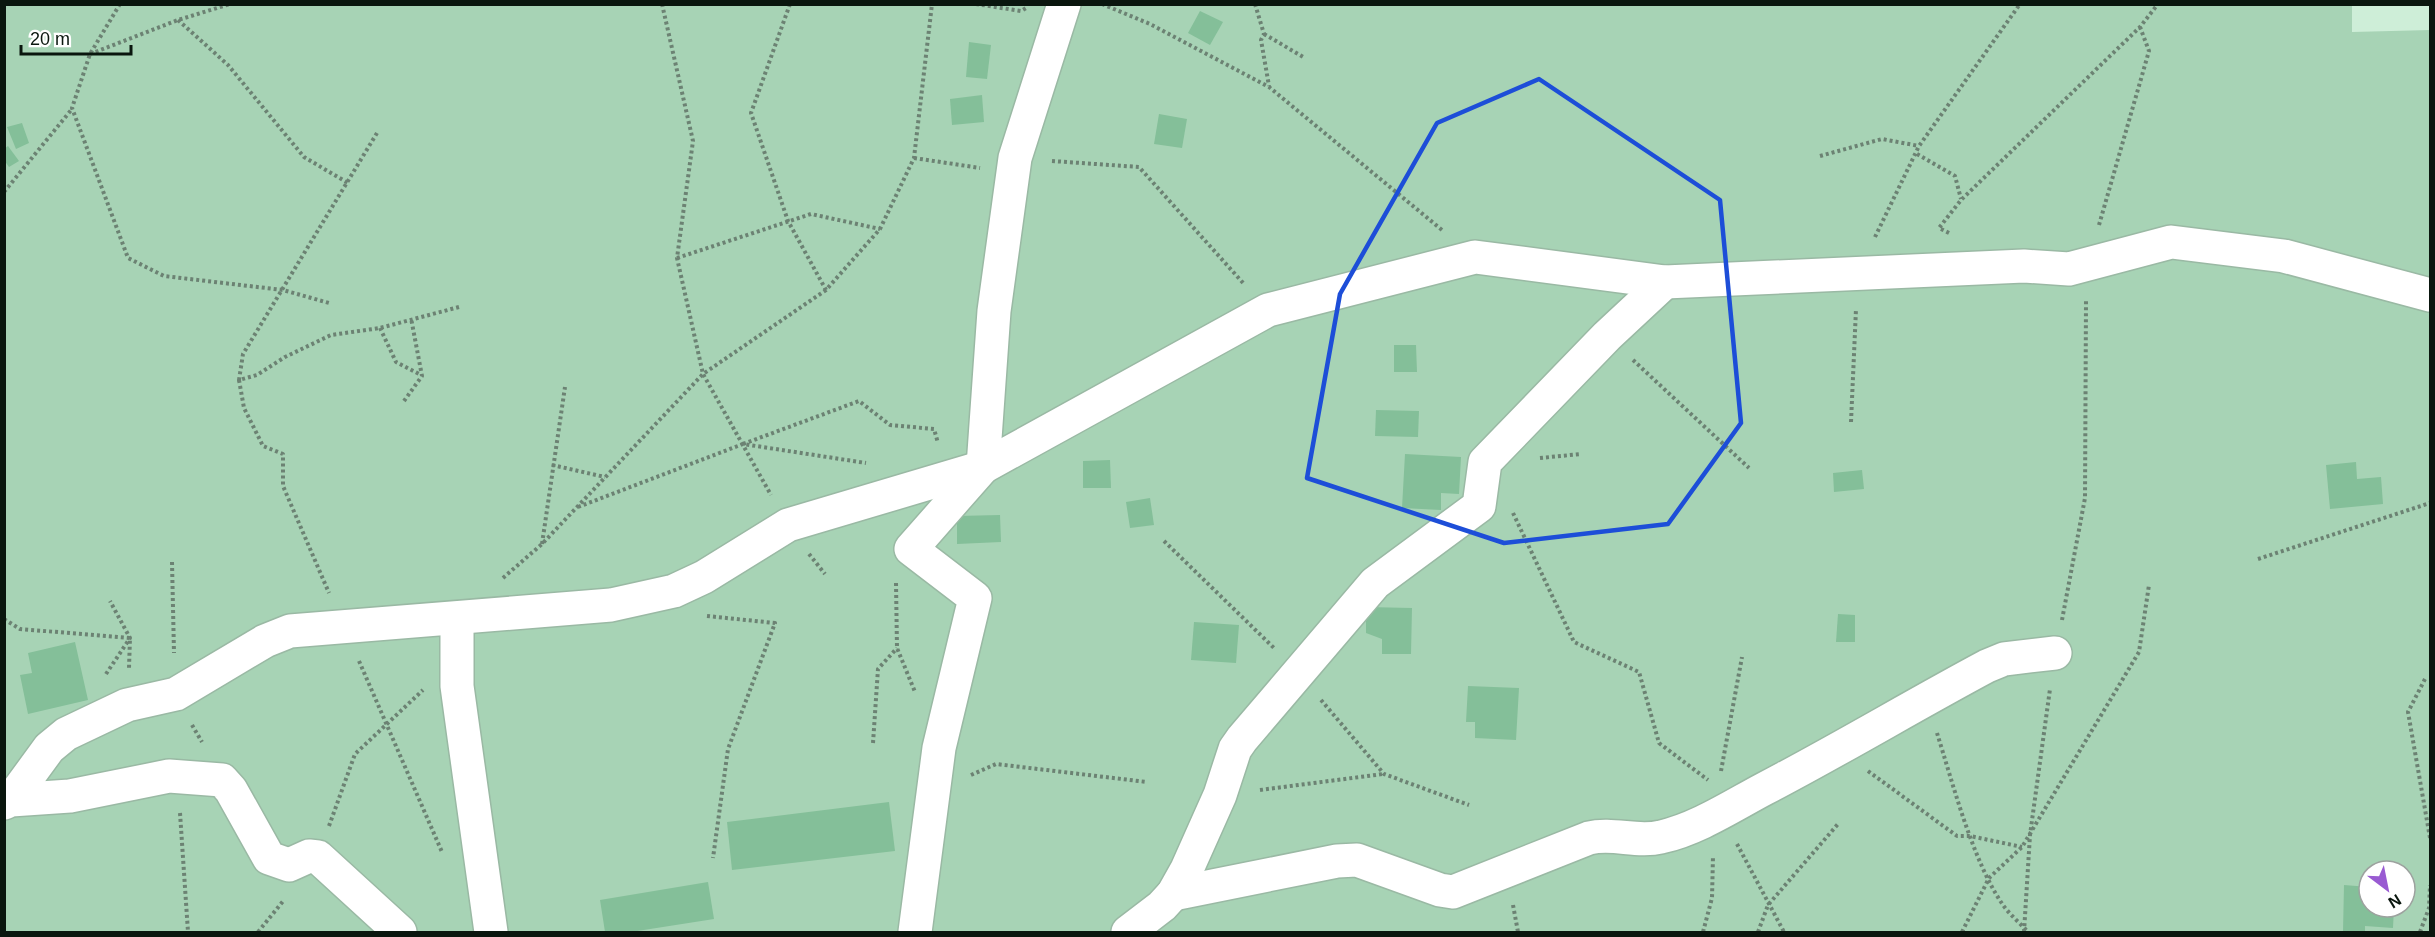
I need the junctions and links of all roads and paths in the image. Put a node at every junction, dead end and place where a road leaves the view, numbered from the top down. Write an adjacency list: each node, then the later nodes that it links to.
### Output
1 (120, 4): 16 (path)
2 (230, 4): 13 (path)
3 (662, 4): 33 (path)
4 (790, 4): 29 (path)
5 (932, 4): 24 (path)
6 (976, 4): 7 (path)
7 (1035, 4)
8 (1064, 4): 25 (street)
9 (1102, 4): 18 (path)
10 (1255, 4): 15 (path)
11 (2020, 4): 21 (path)
12 (2158, 4): 14 (path)
13 (178, 20): 16 (path); 26 (path)
14 (2140, 27): 28 (path); 34 (path)
15 (1264, 34): 17 (path); 18 (path)
16 (90, 54): 19 (path)
17 (1305, 58)
18 (1269, 87): 32 (path)
19 (72, 108): 27 (path); 37 (path)
20 (377, 133): 26 (path)
21 (1919, 146): 22 (path); 23 (path)
22 (1917, 154): 28 (path); 35 (path)
23 (1820, 156)
24 (914, 158): 25 (path); 30 (path)
25 (1014, 166): 42 (path); 54 (street)
26 (348, 183): 37 (path)
27 (4, 192)
28 (1961, 200): 31 (path)
29 (789, 221): 30 (path); 33 (path); 38 (path)
30 (880, 229): 38 (path)
31 (1960, 238)
32 (1475, 257): 36 (street); 42 (street)
33 (677, 258): 46 (path)
34 (2088, 266): 35 (street); 39 (street); 72 (path)
35 (1857, 271): 36 (street); 50 (path)
36 (1665, 282): 45 (street)
37 (283, 290): 40 (path); 44 (path)
38 (825, 290): 46 (path)
39 (2430, 296)
40 (330, 303)
41 (459, 307): 43 (path)
42 (1268, 310): 54 (street)
43 (411, 318): 44 (path); 47 (path)
44 (380, 327): 47 (path)
45 (1607, 336): 55 (path); 59 (street)
46 (703, 374): 51 (path); 57 (path)
47 (422, 376): 49 (path)
48 (564, 387): 53 (path)
49 (404, 400)
50 (1851, 422)
51 (743, 444): 52 (path); 56 (path); 60 (path); 61 (path)
52 (869, 464)
53 (552, 465): 57 (path); 62 (path)
54 (983, 466): 56 (street); 83 (street)
55 (1749, 468)
56 (949, 476): 61 (street)
57 (605, 477): 60 (path)
58 (2430, 503): 63 (path)
59 (1479, 506): 84 (street); 86 (path)
60 (577, 508): 62 (path)
61 (788, 525): 64 (path); 69 (street)
62 (542, 544): 66 (path)
63 (2258, 559)
64 (825, 574)
65 (896, 580): 71 (path)
66 (500, 581)
67 (2149, 585): 88 (path)
68 (4, 619): 78 (path)
69 (457, 619): 75 (street); 78 (street)
70 (775, 623): 93 (path)
71 (897, 648): 76 (path); 79 (path)
72 (2055, 653): 77 (street); 88 (path)
73 (1742, 657): 86 (path)
74 (2425, 679): 90 (path)
75 (457, 686): 92 (path); 102 (street)
76 (915, 693)
77 (1925, 699): 80 (street); 89 (path)
78 (127, 705): 85 (street)
79 (873, 742)
80 (1839, 750): 86 (street); 89 (path)
81 (1384, 774): 84 (path)
82 (1147, 783): 83 (path)
83 (933, 792): 103 (street)
84 (1220, 795): 96 (street)
85 (8, 801): 92 (street)
86 (1716, 801): 96 (street); 98 (path); 105 (path)
87 (1838, 825): 98 (path)
88 (2030, 835): 91 (path); 99 (path)
89 (1970, 836): 91 (path); 94 (path)
90 (2430, 838)
91 (2022, 847): 94 (path)
92 (318, 857): 101 (street)
93 (713, 858)
94 (1989, 878): 99 (path); 108 (path)
95 (2430, 885): 109 (path)
96 (1173, 894): 104 (street)
97 (285, 899): 100 (path)
98 (1768, 905): 106 (path); 107 (path)
99 (2025, 931)
100 (258, 933)
101 (400, 933)
102 (491, 933)
103 (915, 933)
104 (1128, 933)
105 (1703, 933)
106 (1758, 933)
107 (1784, 933)
108 (1962, 933)
109 (2420, 933)

